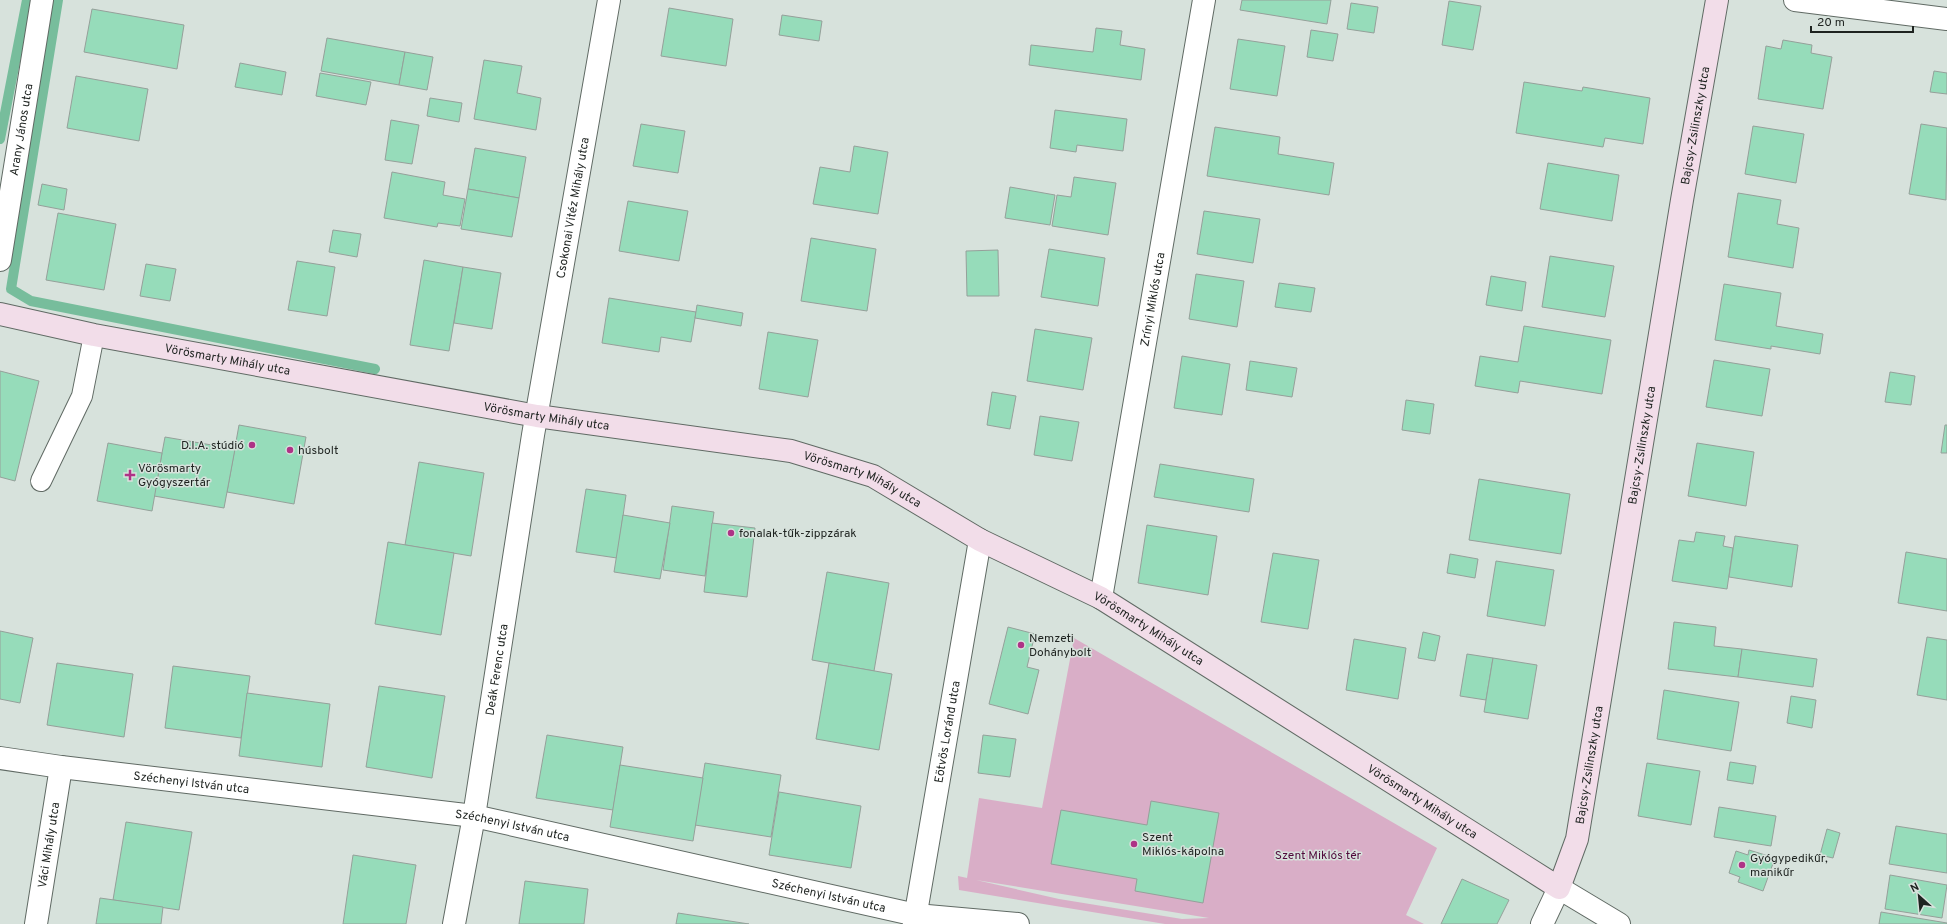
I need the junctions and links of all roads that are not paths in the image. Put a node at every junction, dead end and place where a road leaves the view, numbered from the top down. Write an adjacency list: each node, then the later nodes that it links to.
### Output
1 (42, 0): 7 (street, Arany János utca)
2 (609, 0): 10 (street, Csokonai Vitéz Mihály utca)
3 (1204, 0): 13 (street, Zrínyi Miklós utca)
4 (1717, 0): 17 (street, Bajcsy-Zsilinszky utca)
5 (1795, 0): 6 (street)
6 (1947, 19)
7 (0, 260)
8 (0, 314): 9 (street, Vörösmarty Mihály utca)
9 (94, 335): 10 (street, Vörösmarty Mihály utca); 11 (lane)
10 (537, 416): 12 (street, Vörösmarty Mihály utca); 16 (street, Deák Ferenc utca)
11 (41, 481)
12 (980, 540): 13 (street, Vörösmarty Mihály utca); 18 (street, Eötvös Loránd utca)
13 (1101, 598): 17 (street, Vörösmarty Mihály utca)
14 (0, 758): 15 (street, Széchenyi István utca)
15 (61, 767): 16 (street, Széchenyi István utca); 19 (street, Váci Mihály utca)
16 (474, 816): 18 (street, Széchenyi István utca); 20 (street, Deák Ferenc utca)
17 (1559, 888): 22 (street); 23 (street, Vörösmarty Mihály utca)
18 (915, 920): 21 (street, Széchenyi István utca)
19 (36, 924)
20 (454, 924)
21 (1018, 924)
22 (1542, 924)
23 (1619, 924)

